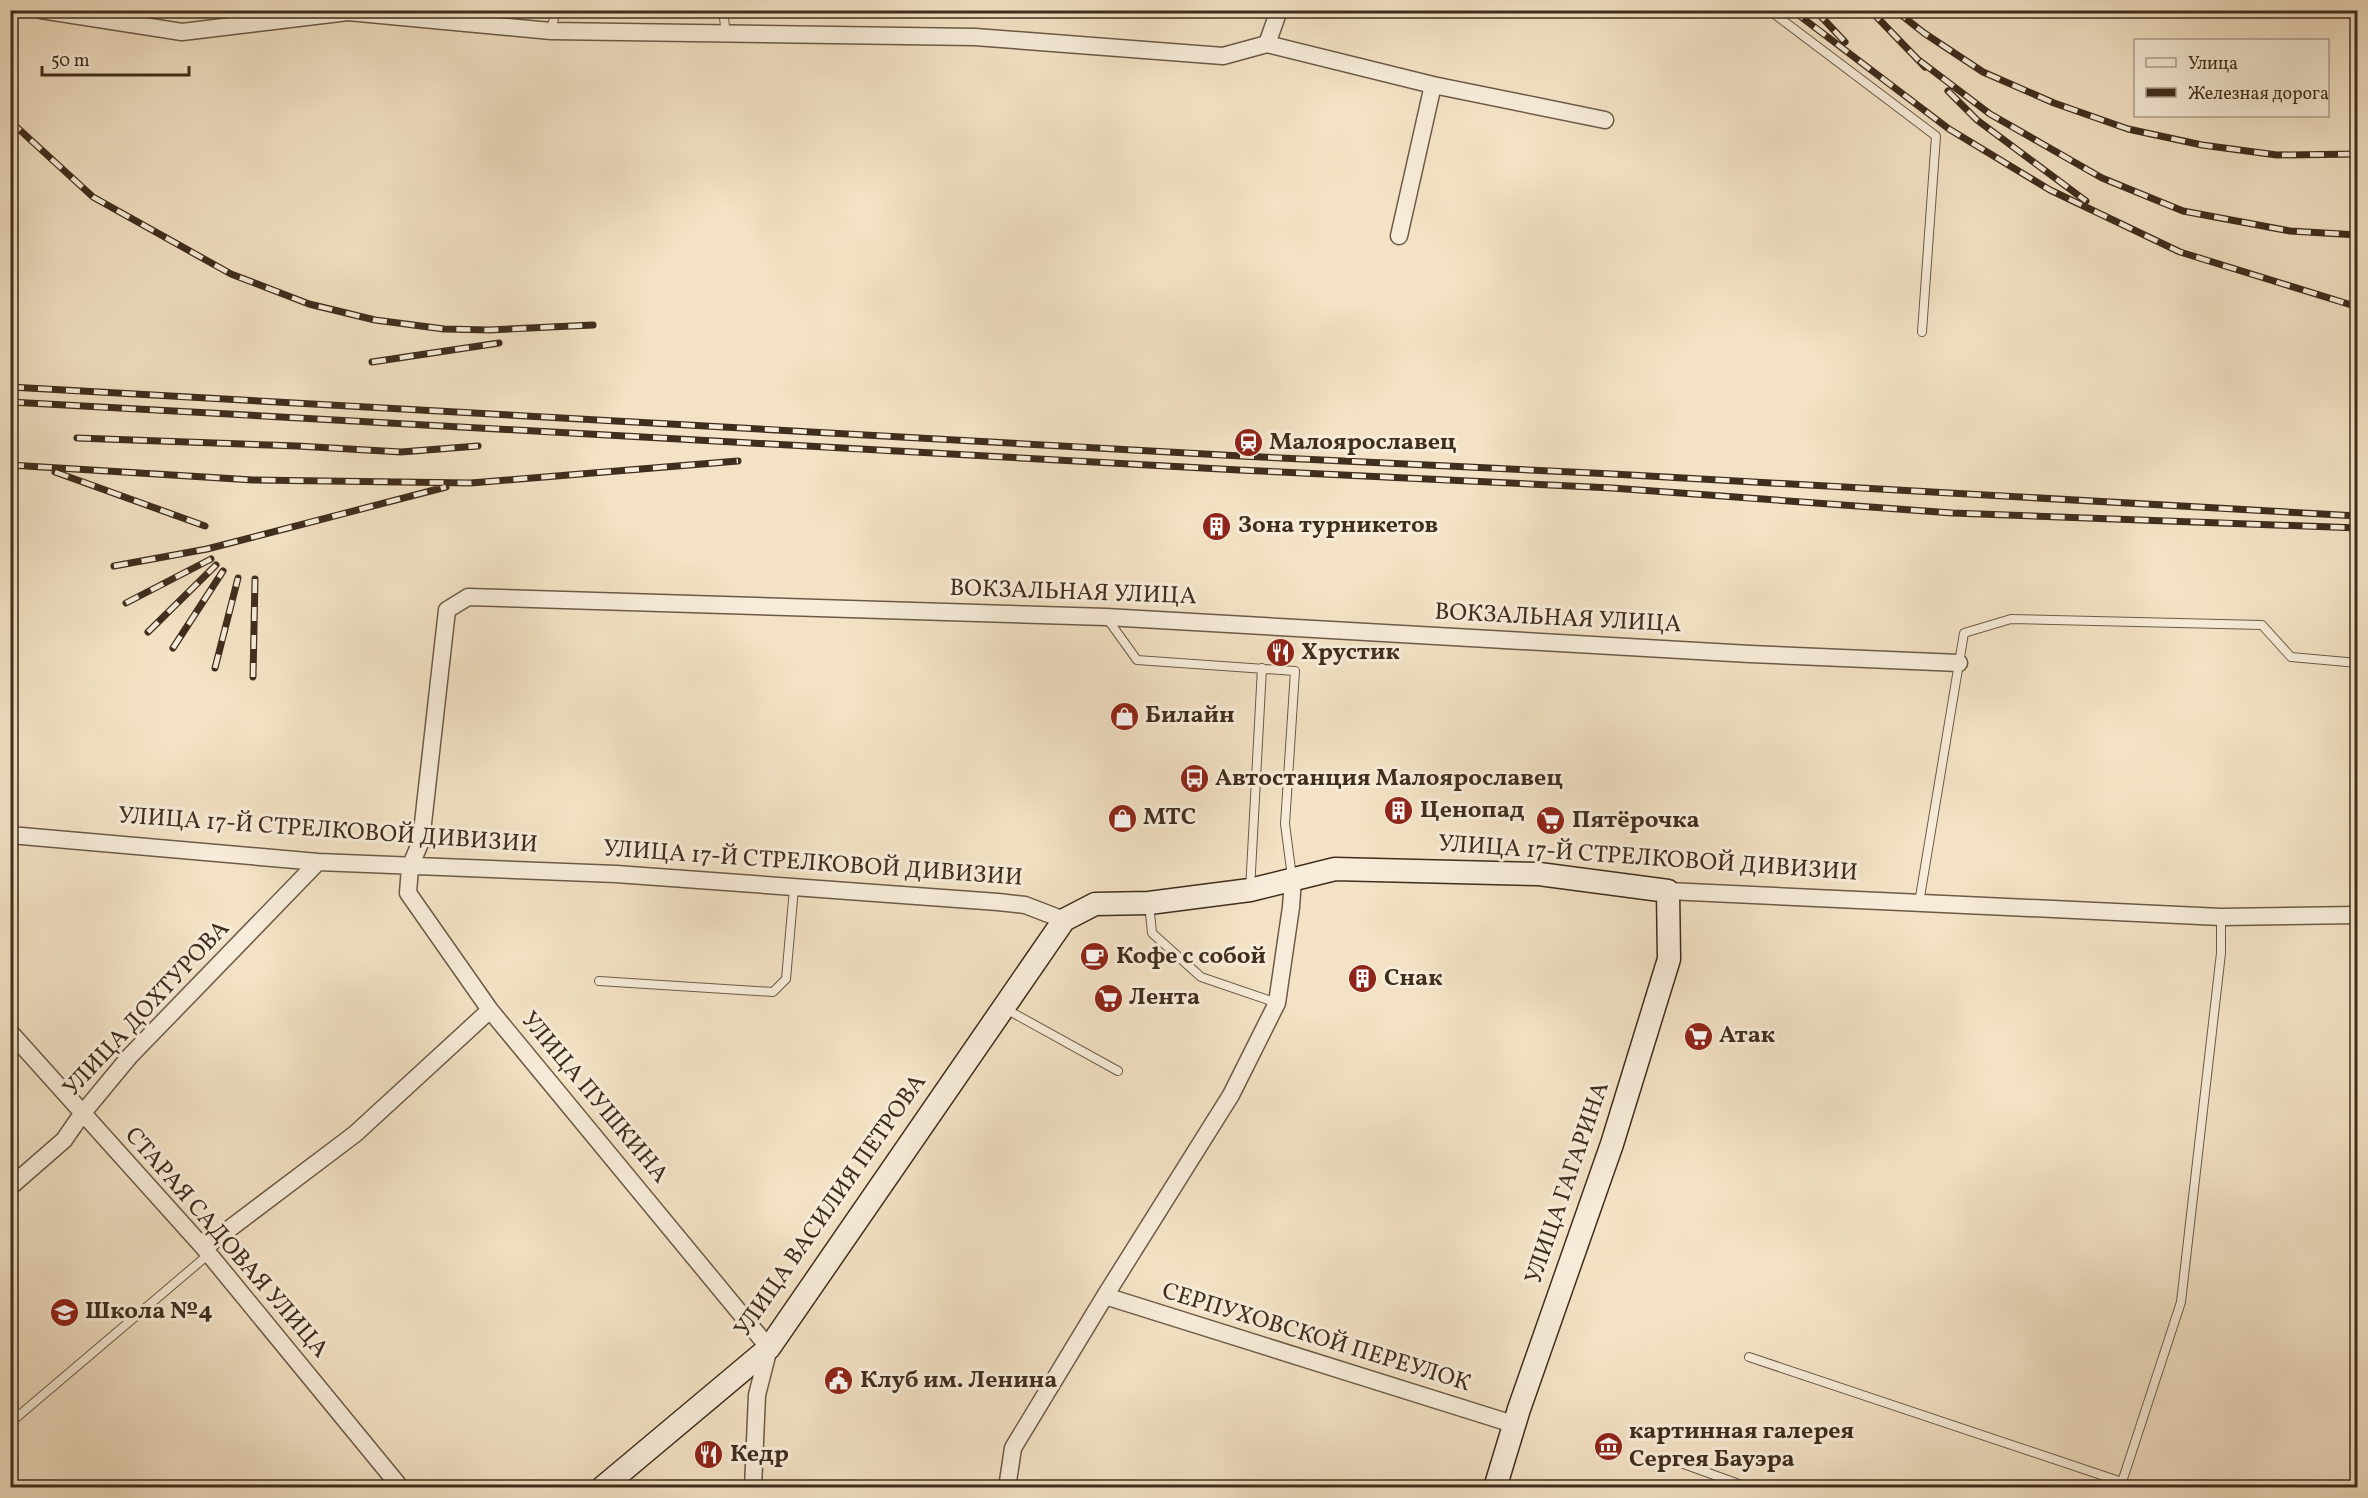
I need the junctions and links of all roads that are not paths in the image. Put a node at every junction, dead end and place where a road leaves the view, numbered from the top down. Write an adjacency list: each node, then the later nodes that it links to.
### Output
1 (41, 10): 6 (street)
2 (556, 10): 6 (lane)
3 (723, 10): 7 (lane)
4 (1279, 10): 8 (street)
5 (1769, 10): 12 (lane)
6 (551, 31): 7 (street)
7 (726, 34): 8 (street)
8 (1267, 44): 9 (street)
9 (1433, 85): 10 (street); 11 (street)
10 (1605, 120)
11 (1399, 236)
12 (1922, 332)
13 (1106, 617): 14 (street, ВОКЗАЛЬНАЯ УЛИЦА); 16 (lane); 19 (street, ВОКЗАЛЬНАЯ УЛИЦА)
14 (1959, 663): 15 (lane); 25 (lane)
15 (2358, 663)
16 (1262, 668): 20 (lane); 22 (lane)
17 (10, 835): 18 (street, УЛИЦА 17-Й СТРЕЛКОВОЙ ДИВИЗИИ)
18 (318, 862): 19 (street, УЛИЦА 17-Й СТРЕЛКОВОЙ ДИВИЗИИ); 35 (street, УЛИЦА ДОХТУРОВА)
19 (410, 867): 21 (street, УЛИЦА 17-Й СТРЕЛКОВОЙ ДИВИЗИИ); 32 (street, УЛИЦА ПУШКИНА)
20 (1293, 878): 22 (main road, УЛИЦА 17-Й СТРЕЛКОВОЙ ДИВИЗИИ); 23 (main road, УЛИЦА 17-Й СТРЕЛКОВОЙ ДИВИЗИИ); 30 (street)
21 (794, 888): 28 (street, УЛИЦА 17-Й СТРЕЛКОВОЙ ДИВИЗИИ); 29 (lane)
22 (1250, 890): 24 (main road, УЛИЦА 17-Й СТРЕЛКОВОЙ ДИВИЗИИ)
23 (1668, 891): 25 (street, УЛИЦА 17-Й СТРЕЛКОВОЙ ДИВИЗИИ); 42 (main road, УЛИЦА ГАГАРИНА)
24 (1149, 903): 28 (main road, УЛИЦА 17-Й СТРЕЛКОВОЙ ДИВИЗИИ); 30 (lane)
25 (1919, 904): 27 (street, УЛИЦА 17-Й СТРЕЛКОВОЙ ДИВИЗИИ)
26 (2358, 915): 27 (street, УЛИЦА 17-Й СТРЕЛКОВОЙ ДИВИЗИИ)
27 (2221, 917): 44 (lane)
28 (1064, 920): 31 (main road, УЛИЦА ВАСИЛИЯ ПЕТРОВА)
29 (599, 981)
30 (1277, 1003): 38 (street)
31 (1003, 1008): 34 (lane); 39 (main road, УЛИЦА ВАСИЛИЯ ПЕТРОВА)
32 (490, 1010): 37 (street); 39 (street, УЛИЦА ПУШКИНА)
33 (10, 1032): 35 (street, СТАРАЯ САДОВАЯ УЛИЦА)
34 (1118, 1071)
35 (82, 1114): 36 (street, УЛИЦА ДОХТУРОВА); 37 (street, СТАРАЯ САДОВАЯ УЛИЦА)
36 (10, 1187)
37 (206, 1251): 41 (lane); 45 (street, СТАРАЯ САДОВАЯ УЛИЦА)
38 (1105, 1296): 42 (street, СЕРПУХОВСКОЙ ПЕРЕУЛОК); 48 (street)
39 (770, 1348): 46 (main road, УЛИЦА ВАСИЛИЯ ПЕТРОВА); 47 (street)
40 (1749, 1357): 44 (lane)
41 (10, 1423)
42 (1513, 1424): 49 (main road, УЛИЦА ГАГАРИНА)
43 (1667, 1458): 50 (lane)
44 (2121, 1485)
45 (401, 1488)
46 (602, 1488)
47 (753, 1488)
48 (1007, 1488)
49 (1495, 1488)
50 (1750, 1488)

